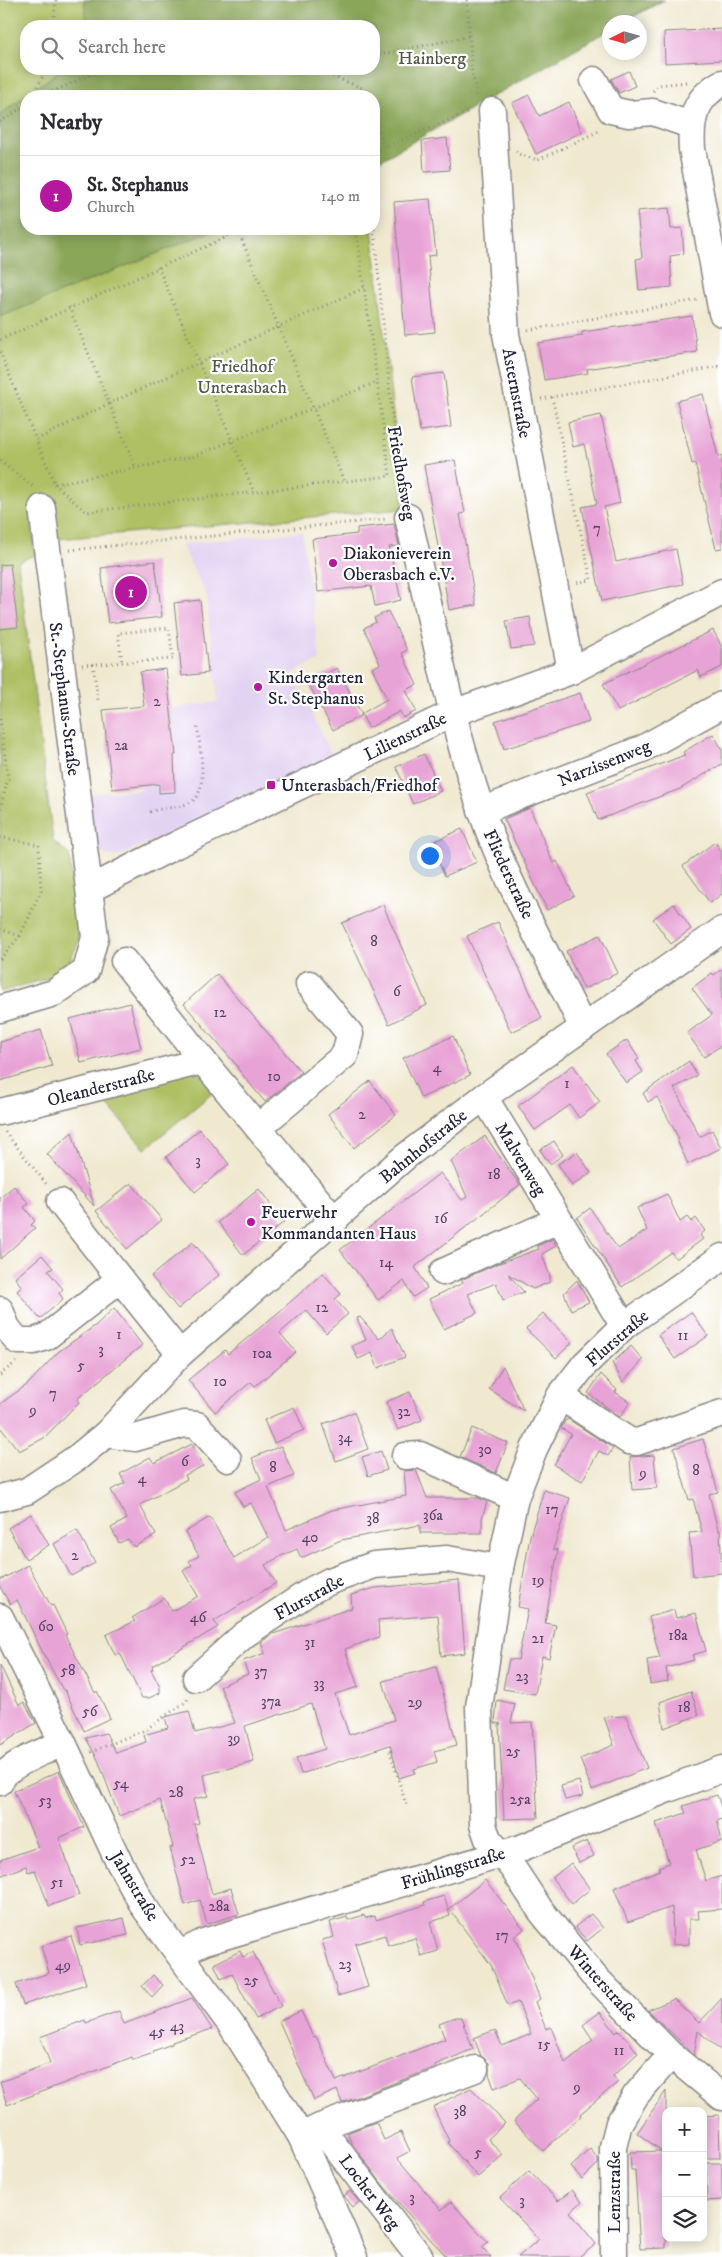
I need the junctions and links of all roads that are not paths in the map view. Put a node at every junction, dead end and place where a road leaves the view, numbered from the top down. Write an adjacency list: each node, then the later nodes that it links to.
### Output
1 (594, 80): 4 (street)
2 (722, 83): 4 (street)
3 (486, 109): 9 (street, Asternstraße)
4 (690, 125): 5 (street)
5 (720, 305)
6 (44, 497): 13 (street, St.-Stephanus-Straße)
7 (408, 518): 11 (street, Friedhofsweg)
8 (721, 596): 9 (street, Lilienstraße)
9 (571, 671): 11 (street, Lilienstraße)
10 (722, 705): 12 (street, Narzissenweg)
11 (453, 713): 12 (street, Fliederstraße); 13 (street, Lilienstraße)
12 (482, 812): 18 (street, Fliederstraße)
13 (90, 889): 17 (street, St.-Stephanus-Straße)
14 (722, 930): 18 (street, Bahnhofstraße)
15 (124, 961): 19 (street)
16 (309, 984): 22 (street)
17 (0, 1009)
18 (583, 1028): 20 (street, Bahnhofstraße)
19 (203, 1061): 21 (street, Oleanderstraße); 22 (street)
20 (484, 1097): 24 (street, Malvenweg); 25 (street, Bahnhofstraße)
21 (0, 1112)
22 (259, 1127): 25 (street)
23 (60, 1202): 28 (street)
24 (558, 1220): 27 (street); 30 (street, Malvenweg)
25 (335, 1221): 31 (street, Bahnhofstraße)
26 (722, 1256): 30 (street, Flurstraße)
27 (443, 1272)
28 (120, 1279): 29 (street); 31 (street)
29 (0, 1310)
30 (624, 1326): 32 (street, Flurstraße)
31 (180, 1354): 34 (street, Bahnhofstraße)
32 (560, 1396): 33 (street); 38 (street, Flurstraße)
33 (722, 1413)
34 (106, 1434): 36 (street); 37 (street, Bahnhofstraße)
35 (404, 1456): 38 (street)
36 (228, 1459)
37 (0, 1498)
38 (515, 1498): 39 (street, Flurstraße)
39 (500, 1568): 41 (street, Flurstraße); 45 (street, Flurstraße)
40 (0, 1617): 42 (street, Jahnstraße)
41 (196, 1678)
42 (67, 1752): 44 (street); 46 (street, Jahnstraße)
43 (722, 1769): 45 (street, Frühlingstraße)
44 (0, 1782)
45 (500, 1854): 46 (street, Frühlingstraße); 47 (street, Winterstraße)
46 (180, 1954): 50 (street, Jahnstraße)
47 (671, 2055): 49 (street, Winterstraße); 53 (street, Lenzstraße)
48 (474, 2068): 50 (street)
49 (722, 2098)
50 (311, 2132): 51 (street, Jahnstraße); 52 (street, Locher Weg)
51 (354, 2257)
52 (420, 2257)
53 (614, 2257)

